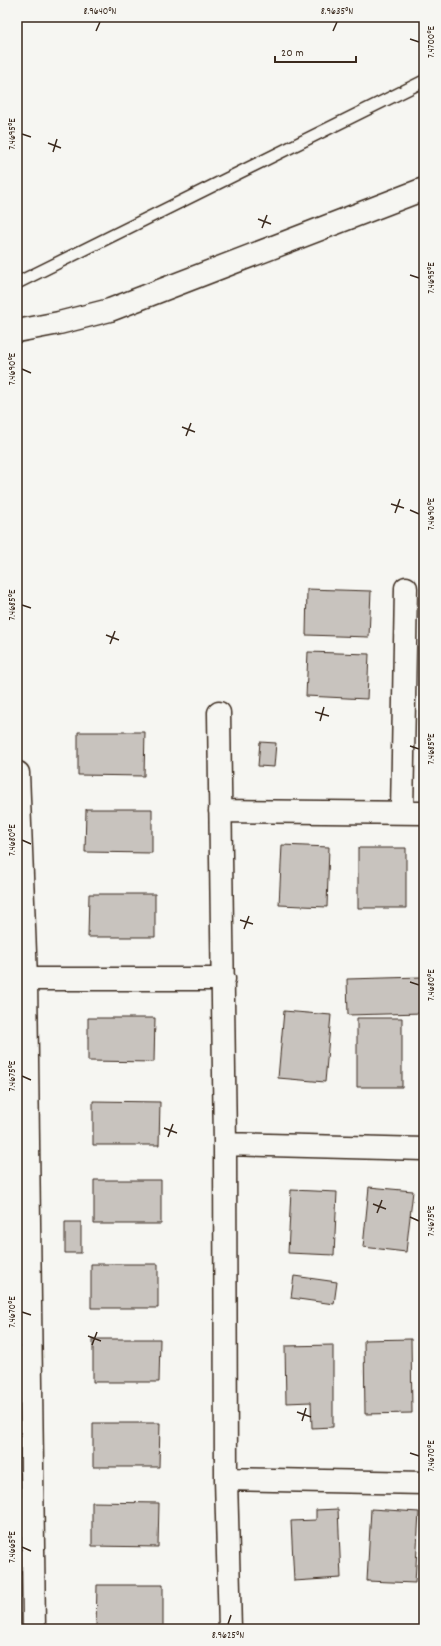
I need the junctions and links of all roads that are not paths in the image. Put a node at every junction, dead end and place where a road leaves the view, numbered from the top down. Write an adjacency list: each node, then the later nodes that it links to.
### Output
1 (424, 80): 3 (lane)
2 (424, 189): 4 (street)
3 (17, 283)
4 (17, 331)
5 (406, 588): 9 (street)
6 (219, 713): 8 (street)
7 (18, 774): 11 (street)
8 (220, 811): 9 (street); 12 (street)
9 (402, 812): 10 (street)
10 (424, 813)
11 (26, 979): 12 (street); 15 (street)
12 (224, 979): 13 (street)
13 (225, 1144): 14 (street); 16 (street)
14 (424, 1148)
15 (24, 1426): 18 (street)
16 (226, 1479): 17 (street); 19 (street)
17 (424, 1482)
18 (34, 1629)
19 (230, 1629)

